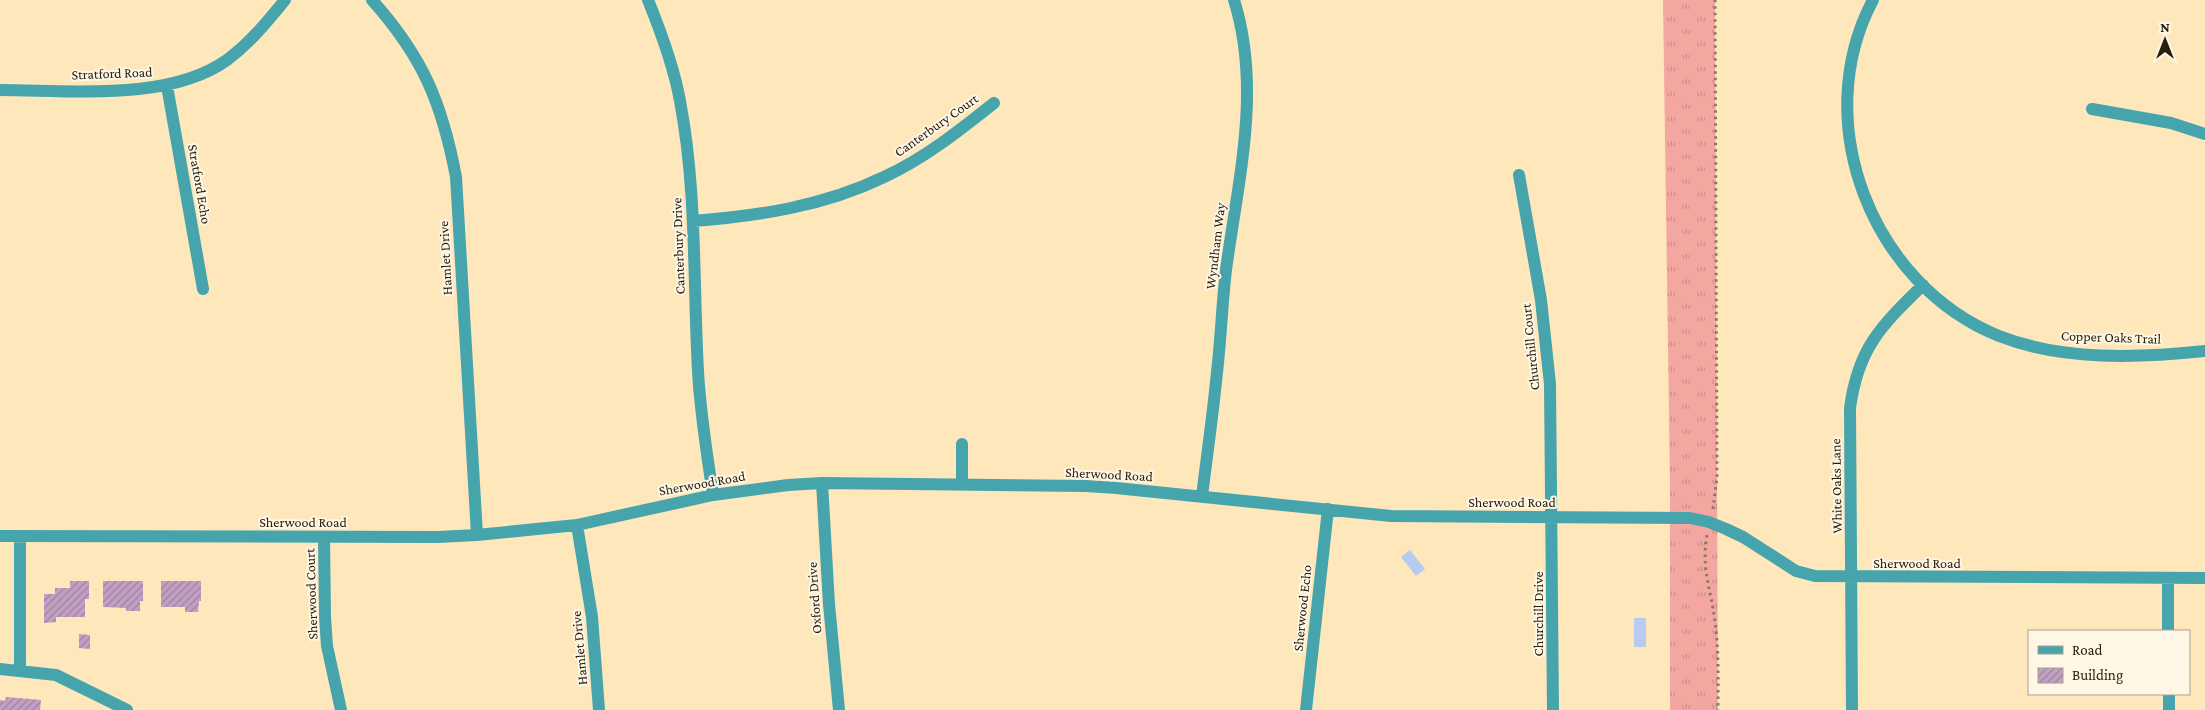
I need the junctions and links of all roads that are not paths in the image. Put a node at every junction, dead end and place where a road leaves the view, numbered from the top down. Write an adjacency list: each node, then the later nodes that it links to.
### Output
1 (285, 0): 6 (street, Stratford Road)
2 (372, 0): 24 (street, Hamlet Drive)
3 (648, 0): 12 (street, Canterbury Drive)
4 (1234, 0): 20 (street, Wyndham Way)
5 (1873, 0): 13 (street, Copper Oaks Trail)
6 (167, 86): 7 (street, Stratford Road); 14 (street, Stratford Echo)
7 (0, 90)
8 (994, 103): 12 (street, Canterbury Court)
9 (2092, 109): 10 (street)
10 (2205, 134)
11 (1519, 175): 22 (street, Churchill Court)
12 (693, 221): 19 (street, Canterbury Drive)
13 (1923, 285): 15 (street, Copper Oaks Trail); 28 (street, White Oaks Lane)
14 (203, 288)
15 (2205, 351)
16 (962, 444): 18 (street)
17 (822, 483): 18 (street, Sherwood Road); 19 (street, Sherwood Road); 38 (street, Oxford Drive)
18 (962, 485): 20 (street, Sherwood Road)
19 (713, 495): 23 (street, Sherwood Road)
20 (1202, 496): 21 (street, Sherwood Road)
21 (1328, 509): 22 (street, Sherwood Road); 39 (street, Sherwood Echo)
22 (1553, 517): 28 (street, Sherwood Road); 40 (street, Churchill Drive)
23 (577, 525): 24 (street, Sherwood Road); 37 (street, Hamlet Drive)
24 (477, 535): 27 (street, Sherwood Road)
25 (0, 536): 26 (street, Sherwood Road)
26 (20, 536): 27 (street, Sherwood Road); 33 (street)
27 (324, 536): 36 (street, Sherwood Court)
28 (1852, 578): 29 (street, Sherwood Road); 41 (street, White Oaks Lane)
29 (2168, 578): 30 (street, Sherwood Road); 31 (street)
30 (2205, 578)
31 (2168, 630)
32 (0, 669): 33 (street)
33 (20, 671): 35 (street)
34 (2169, 695): 42 (street)
35 (127, 710)
36 (341, 710)
37 (599, 710)
38 (839, 710)
39 (1306, 710)
40 (1553, 710)
41 (1852, 710)
42 (2169, 710)

